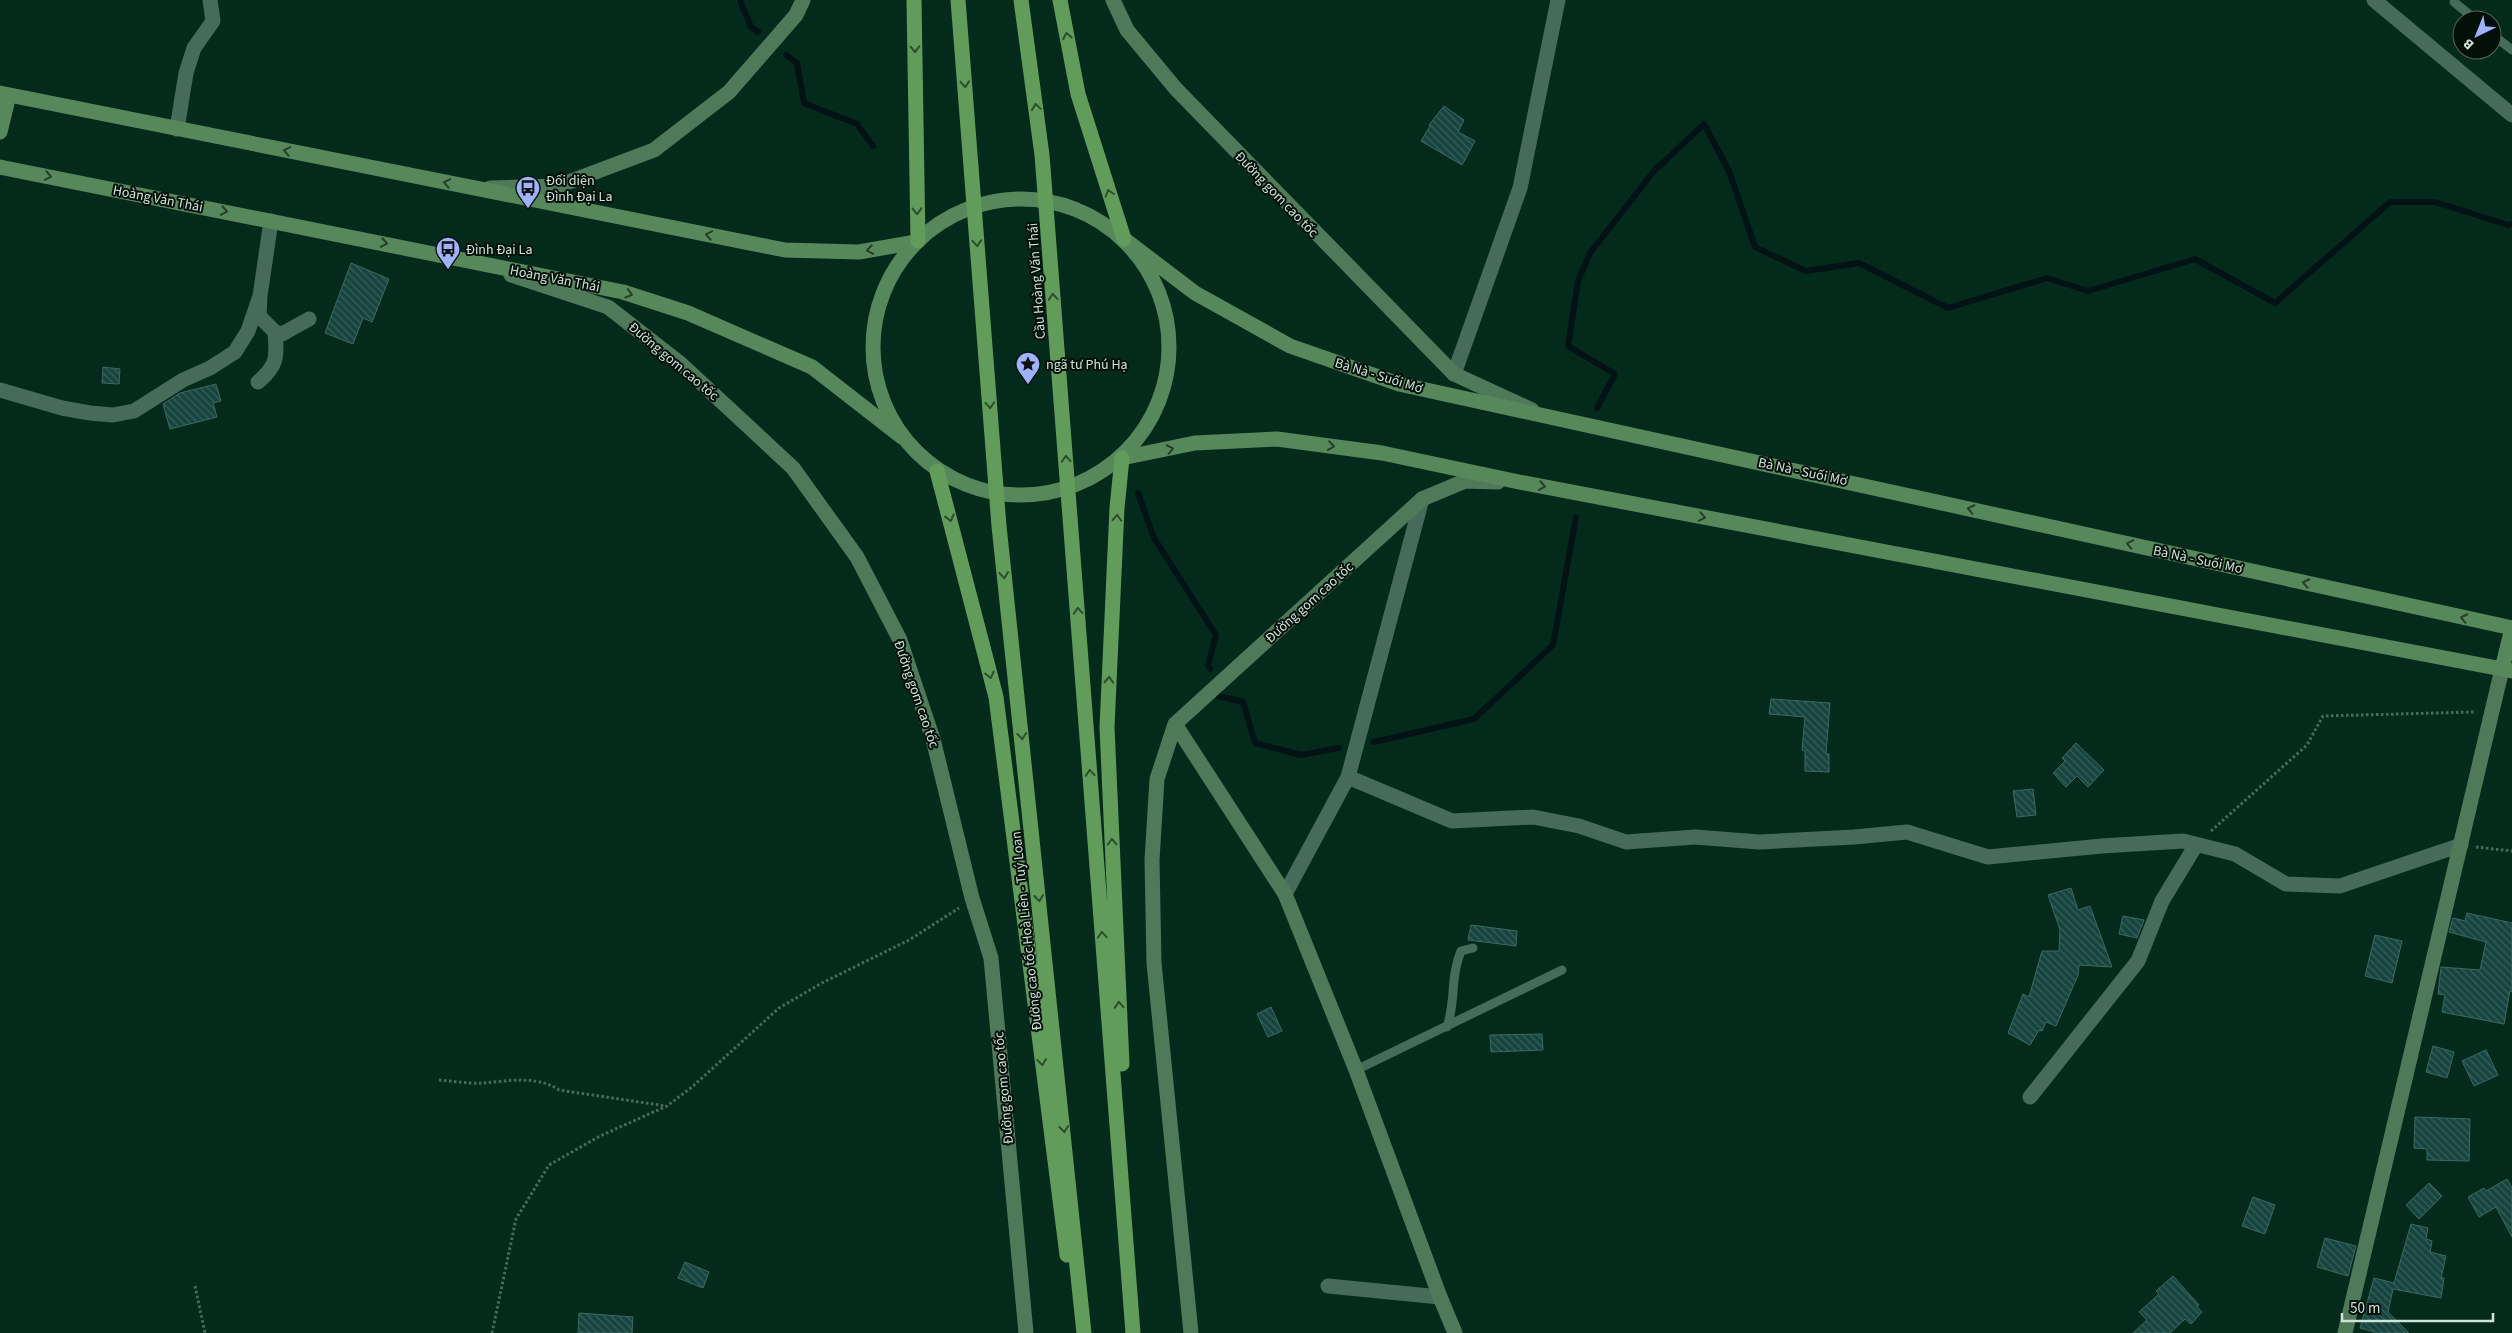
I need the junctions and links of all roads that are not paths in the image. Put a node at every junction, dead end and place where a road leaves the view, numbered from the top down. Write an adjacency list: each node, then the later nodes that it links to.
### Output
1 (210, 0): 16 (street)
2 (803, 0): 19 (main road)
3 (914, 0): 22 (highway, one-way to 22)
4 (958, 0): 52 (highway, Đường cao tốc Hoà Liên - Tuý Loan, one-way to 52)
5 (1022, 0): 53 (highway, Cầu Hoàng Văn Thái, one-way to 5)
6 (1060, 0): 21 (highway, one-way to 6)
7 (1113, 0): 27 (main road, Đường gom cao tốc)
8 (1558, 0): 27 (street)
9 (2374, 0): 15 (street)
10 (2454, 2): 11 (lane)
11 (2464, 10)
12 (2502, 42): 13 (lane)
13 (2512, 50)
14 (3, 92): 16 (main road); 17 (main road)
15 (2512, 115)
16 (177, 129): 19 (main road, one-way to 16)
17 (0, 132)
18 (0, 167): 20 (main road, Hoàng Văn Thái, one-way to 20)
19 (475, 188): 22 (main road, one-way to 19)
20 (271, 221): 23 (main road, Hoàng Văn Thái, one-way to 23); 24 (street)
21 (1124, 239): 22 (main road, Bà Nà - Suối Mơ); 30 (main road, Bà Nà - Suối Mơ); 32 (main road)
22 (918, 241): 31 (main road, Bà Nà - Suối Mơ)
23 (470, 261): 31 (main road, Hoàng Văn Thái, one-way to 31); 50 (main road, Đường gom cao tốc)
24 (260, 296): 26 (street); 29 (street)
25 (309, 319): 26 (street)
26 (275, 332): 28 (street)
27 (1454, 374): 30 (main road, Đường gom cao tốc)
28 (258, 382)
29 (0, 390)
30 (1538, 412): 36 (main road, Bà Nà - Suối Mơ, one-way to 30)
31 (902, 436): 33 (main road)
32 (1122, 458): 33 (main road); 34 (main road, one-way to 34); 53 (highway, one-way to 32)
33 (937, 471): 51 (highway, one-way to 51)
34 (1519, 482): 35 (main road, Đường gom cao tốc); 37 (main road, one-way to 37)
35 (1422, 499): 38 (main road, Đường gom cao tốc); 39 (street)
36 (2512, 628): 37 (main road)
37 (2507, 670): 41 (main road)
38 (1175, 724): 42 (main road); 54 (main road, Đường gom cao tốc)
39 (1348, 777): 40 (street); 42 (street)
40 (2196, 845): 41 (street); 47 (street)
41 (2461, 845): 56 (main road)
42 (1285, 894): 46 (main road)
43 (1473, 948): 45 (lane)
44 (1562, 970): 45 (lane)
45 (1447, 1027): 46 (lane)
46 (1356, 1070): 49 (main road)
47 (2030, 1098)
48 (1328, 1286): 49 (street)
49 (1440, 1297): 55 (main road)
50 (1026, 1333)
51 (1076, 1333)
52 (1084, 1333)
53 (1134, 1333)
54 (1191, 1333)
55 (1455, 1333)
56 (2345, 1333)

